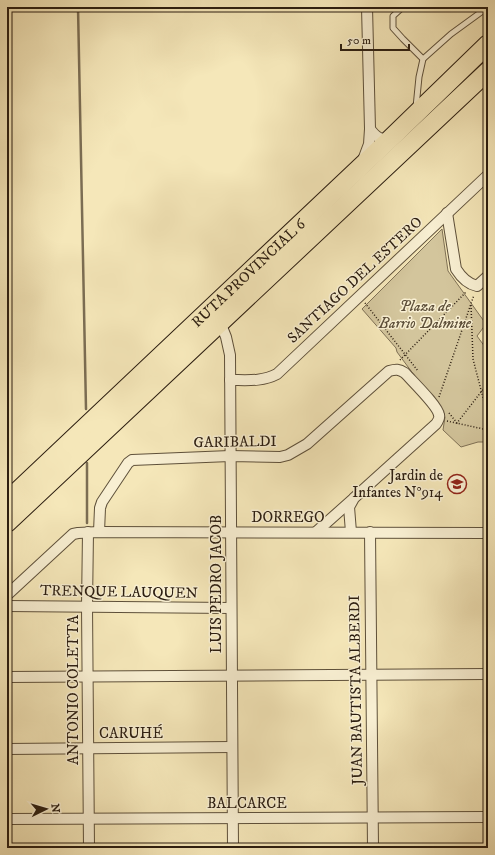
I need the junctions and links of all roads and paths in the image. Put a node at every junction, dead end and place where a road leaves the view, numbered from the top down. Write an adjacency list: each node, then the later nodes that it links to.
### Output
1 (367, 7): 8 (street)
2 (403, 7): 5 (lane)
3 (488, 9): 5 (lane)
4 (488, 44): 7 (highway, RUTA PROVINCIAL 6)
5 (423, 59): 7 (lane)
6 (488, 71): 17 (highway, RUTA PROVINCIAL 6)
7 (415, 114): 9 (highway, RUTA PROVINCIAL 6)
8 (370, 129): 9 (street); 10 (street)
9 (389, 140): 10 (highway, RUTA PROVINCIAL 6)
10 (361, 166): 31 (highway, RUTA PROVINCIAL 6)
11 (488, 175): 12 (street, SANTIAGO DEL ESTERO)
12 (447, 213): 14 (street); 15 (street, SANTIAGO DEL ESTERO)
13 (488, 276): 14 (street)
14 (475, 285): 16 (path); 18 (path)
15 (359, 295): 18 (path); 21 (street, SANTIAGO DEL ESTERO)
16 (471, 303): 23 (path); 24 (path)
17 (220, 322): 21 (street, LUIS PEDRO JACOB); 32 (highway, RUTA PROVINCIAL 6)
18 (405, 355): 19 (path); 20 (path)
19 (389, 371): 24 (street); 29 (street, GARIBALDI)
20 (419, 374)
21 (230, 380): 29 (street, LUIS PEDRO JACOB)
22 (488, 383): 23 (path)
23 (481, 391): 25 (path); 27 (path)
24 (435, 407): 26 (street)
25 (488, 417)
26 (438, 421): 27 (path); 30 (street)
27 (457, 423): 28 (path)
28 (488, 430)
29 (230, 456): 34 (street, GARIBALDI); 39 (street, LUIS PEDRO JACOB)
30 (354, 498): 35 (street); 36 (street)
31 (7, 500)
32 (7, 522)
33 (88, 532): 34 (street, DORREGO); 40 (street, TRENQUE LAUQUEN); 42 (street, ANTONIO COLETTA)
34 (99, 532): 39 (street, DORREGO)
35 (316, 532): 36 (street, DORREGO); 39 (street, DORREGO)
36 (351, 532): 37 (street, DORREGO)
37 (370, 532): 38 (street, DORREGO); 44 (street, JUAN BAUTISTA ALBERDI)
38 (488, 532)
39 (231, 533): 43 (street, LUIS PEDRO JACOB)
40 (7, 594)
41 (7, 606): 42 (street, TRENQUE LAUQUEN)
42 (87, 606): 43 (street, TRENQUE LAUQUEN); 48 (street, ANTONIO COLETTA)
43 (231, 608): 46 (street, LUIS PEDRO JACOB)
44 (371, 674): 45 (street); 46 (street); 52 (street, JUAN BAUTISTA ALBERDI)
45 (488, 674)
46 (232, 675): 48 (street); 49 (street, LUIS PEDRO JACOB)
47 (7, 676): 48 (street)
48 (88, 676): 50 (street, ANTONIO COLETTA)
49 (232, 747): 50 (street, CARUHÉ); 54 (street, LUIS PEDRO JACOB)
50 (88, 748): 51 (street, CARUHÉ); 56 (street, ANTONIO COLETTA)
51 (7, 749)
52 (373, 817): 53 (street, BALCARCE); 54 (street, BALCARCE); 59 (street, JUAN BAUTISTA ALBERDI)
53 (488, 817)
54 (232, 818): 56 (street, BALCARCE); 58 (street, LUIS PEDRO JACOB)
55 (7, 819): 56 (street, BALCARCE)
56 (89, 819): 57 (street, ANTONIO COLETTA)
57 (89, 848)
58 (233, 848)
59 (373, 848)

